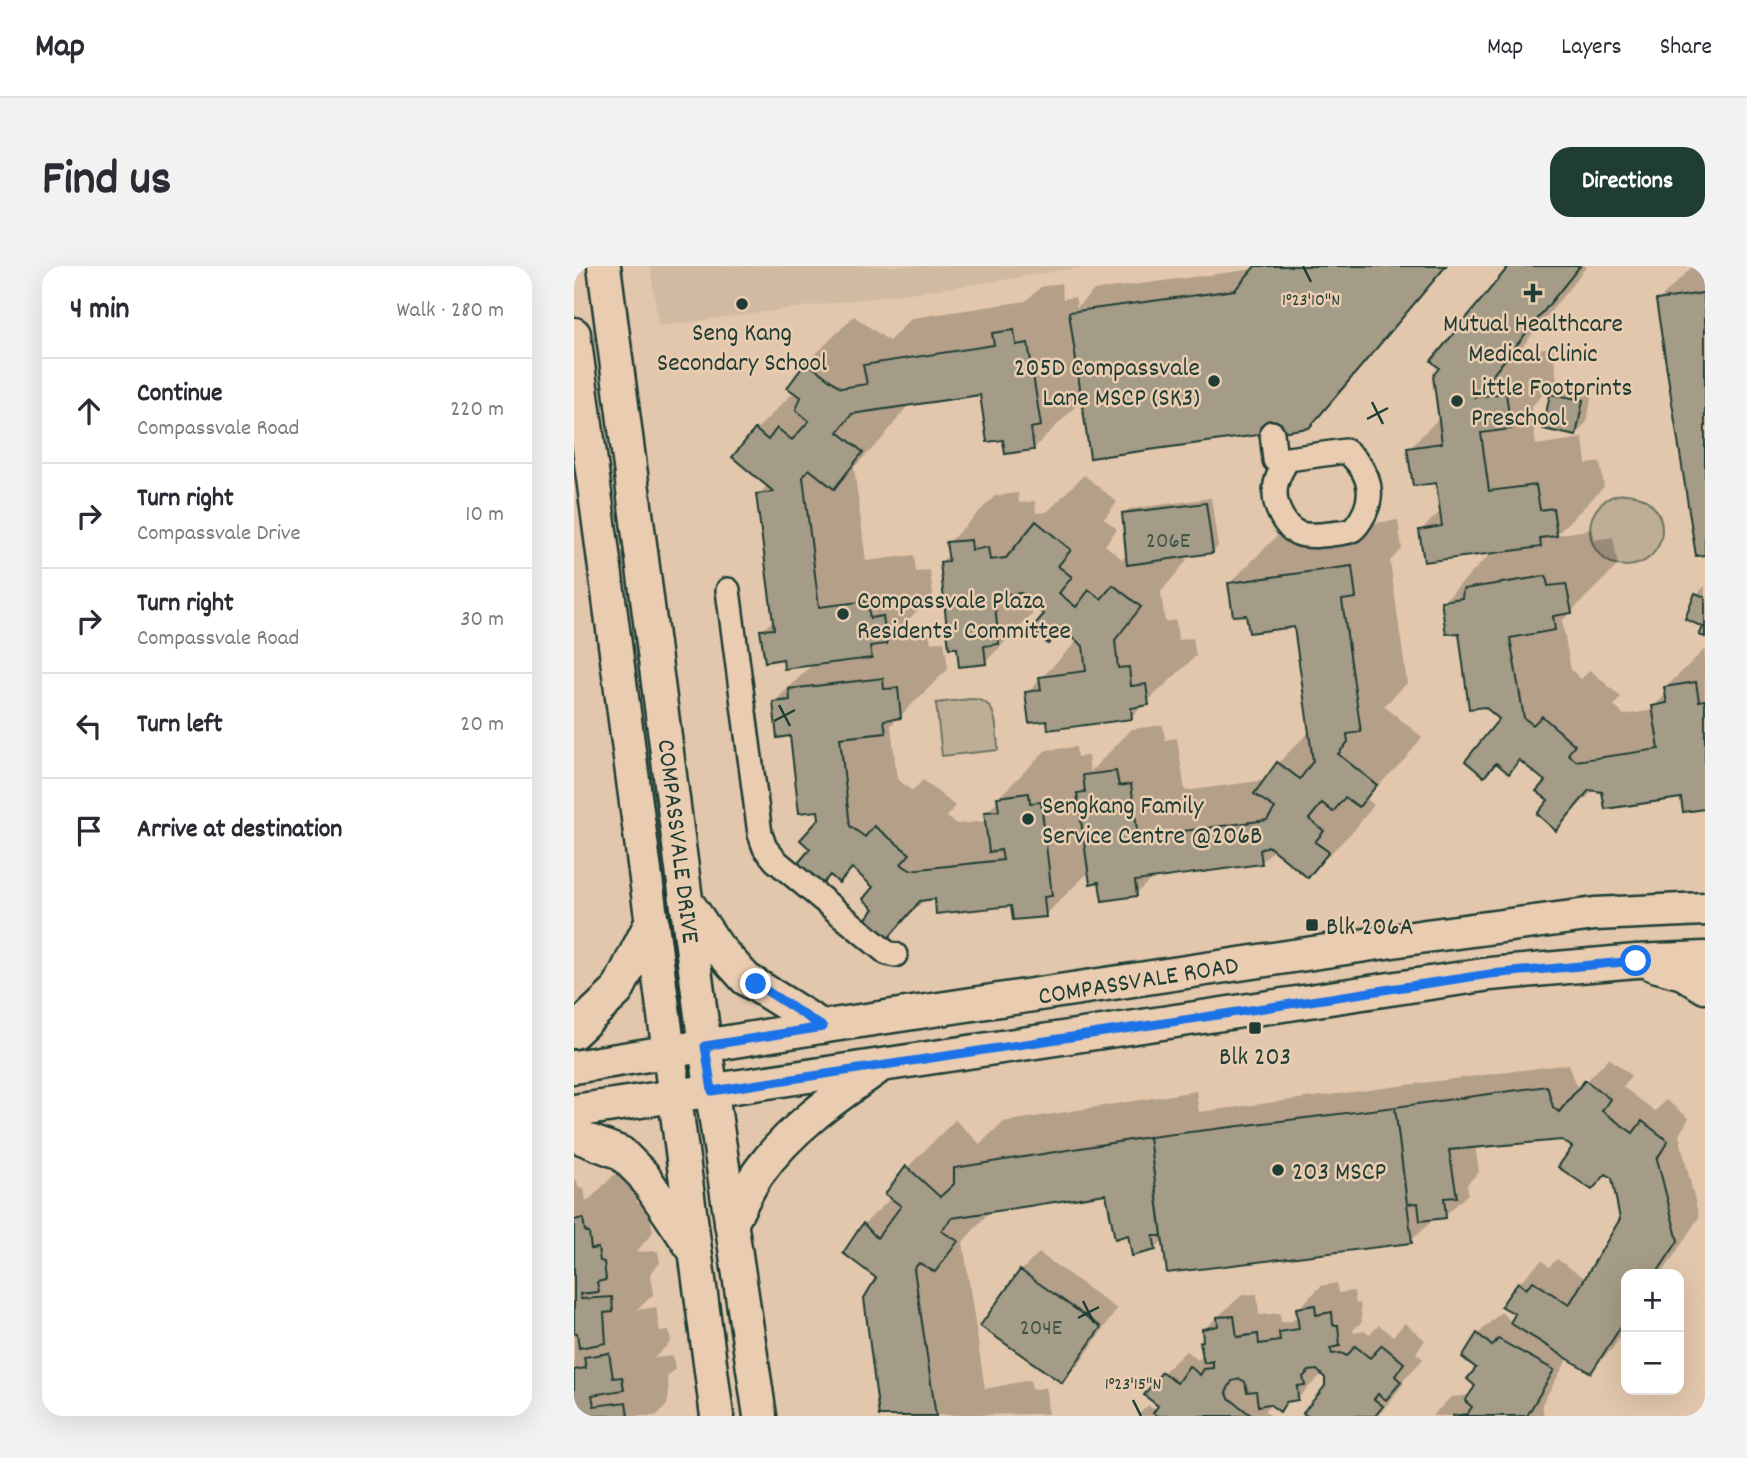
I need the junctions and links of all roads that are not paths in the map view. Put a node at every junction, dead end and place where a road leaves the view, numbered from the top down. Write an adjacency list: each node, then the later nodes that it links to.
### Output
1 (604, 266): 6 (street, COMPASSVALE DRIVE)
2 (574, 334): 8 (street, COMPASSVALE DRIVE)
3 (1272, 433): 4 (street)
4 (1277, 466): 4 (street)
5 (728, 590): 9 (street)
6 (688, 904): 13 (street); 15 (street, COMPASSVALE DRIVE)
7 (1705, 909): 13 (street, COMPASSVALE ROAD)
8 (652, 921): 14 (street); 16 (street, COMPASSVALE DRIVE)
9 (895, 955)
10 (1705, 958): 11 (street, COMPASSVALE ROAD)
11 (1636, 961): 12 (street); 17 (street, COMPASSVALE ROAD)
12 (1705, 987)
13 (823, 1027): 15 (street, COMPASSVALE ROAD)
14 (574, 1032)
15 (705, 1046): 16 (street, COMPASSVALE ROAD); 19 (street, COMPASSVALE DRIVE)
16 (669, 1053): 18 (street, COMPASSVALE ROAD); 20 (street, COMPASSVALE DRIVE)
17 (881, 1066): 19 (street, COMPASSVALE ROAD); 23 (street)
18 (574, 1067)
19 (712, 1091): 20 (street, COMPASSVALE ROAD); 23 (street, COMPASSVALE DRIVE)
20 (675, 1096): 21 (street, COMPASSVALE ROAD); 24 (street, COMPASSVALE DRIVE)
21 (574, 1111)
22 (574, 1135): 24 (street)
23 (732, 1224): 26 (street, COMPASSVALE DRIVE)
24 (696, 1253): 25 (street, COMPASSVALE DRIVE)
25 (717, 1416)
26 (760, 1416)

